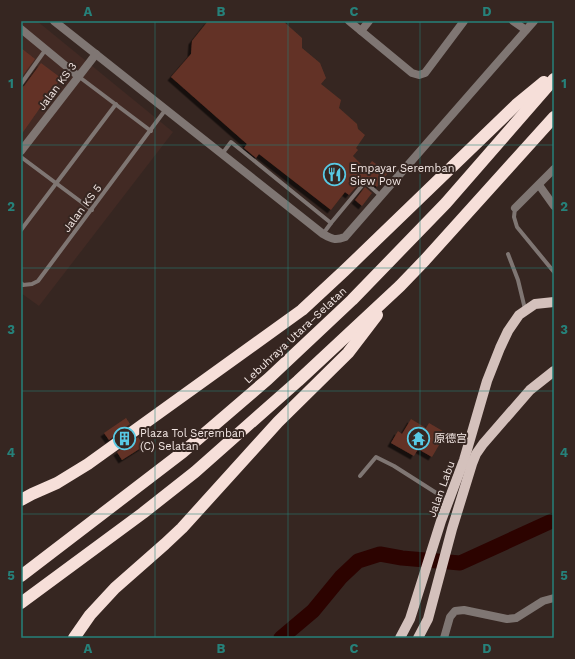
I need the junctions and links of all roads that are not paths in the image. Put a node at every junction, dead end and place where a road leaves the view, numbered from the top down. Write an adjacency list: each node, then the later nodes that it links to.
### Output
1 (54, 21): 11 (street)
2 (349, 21): 9 (street)
3 (369, 21): 9 (street)
4 (464, 21): 9 (street)
5 (513, 21): 8 (street)
6 (534, 21): 8 (street)
7 (21, 29): 10 (street)
8 (526, 30): 26 (street)
9 (361, 31)
10 (46, 49): 13 (street); 15 (lane)
11 (96, 54): 13 (street, Jalan KS 3); 17 (street)
12 (554, 73): 41 (highway)
13 (78, 76): 16 (lane); 20 (street, Jalan KS 3)
14 (554, 79): 43 (highway, Lebuhraya Utara–Selatan)
15 (21, 84)
16 (116, 104): 19 (lane); 24 (lane)
17 (166, 109): 19 (lane, Jalan KS 5); 21 (street)
18 (554, 117): 36 (highway)
19 (151, 131): 29 (lane, Jalan KS 5)
20 (21, 151)
21 (222, 154): 30 (lane); 32 (street)
22 (21, 157): 24 (lane)
23 (554, 169): 25 (street)
24 (56, 183): 29 (lane); 31 (lane)
25 (539, 184): 27 (street); 28 (street)
26 (381, 196): 30 (lane); 32 (street)
27 (554, 206)
28 (515, 208): 34 (lane)
29 (92, 210): 35 (lane, Jalan KS 5)
30 (331, 223): 32 (lane)
31 (21, 230)
32 (323, 234)
33 (508, 254): 38 (lane)
34 (554, 272)
35 (21, 283)
36 (400, 286): 45 (highway); 46 (highway)
37 (554, 302): 38 (main road, Jalan Labu)
38 (525, 311): 42 (main road, Jalan Labu)
39 (554, 372): 48 (main road, Jalan Labu)
40 (360, 476): 42 (lane)
41 (21, 500)
42 (449, 501): 47 (main road, Jalan Labu)
43 (21, 576)
44 (554, 598): 49 (street)
45 (21, 603)
46 (74, 638)
47 (400, 638)
48 (418, 638)
49 (444, 638)

